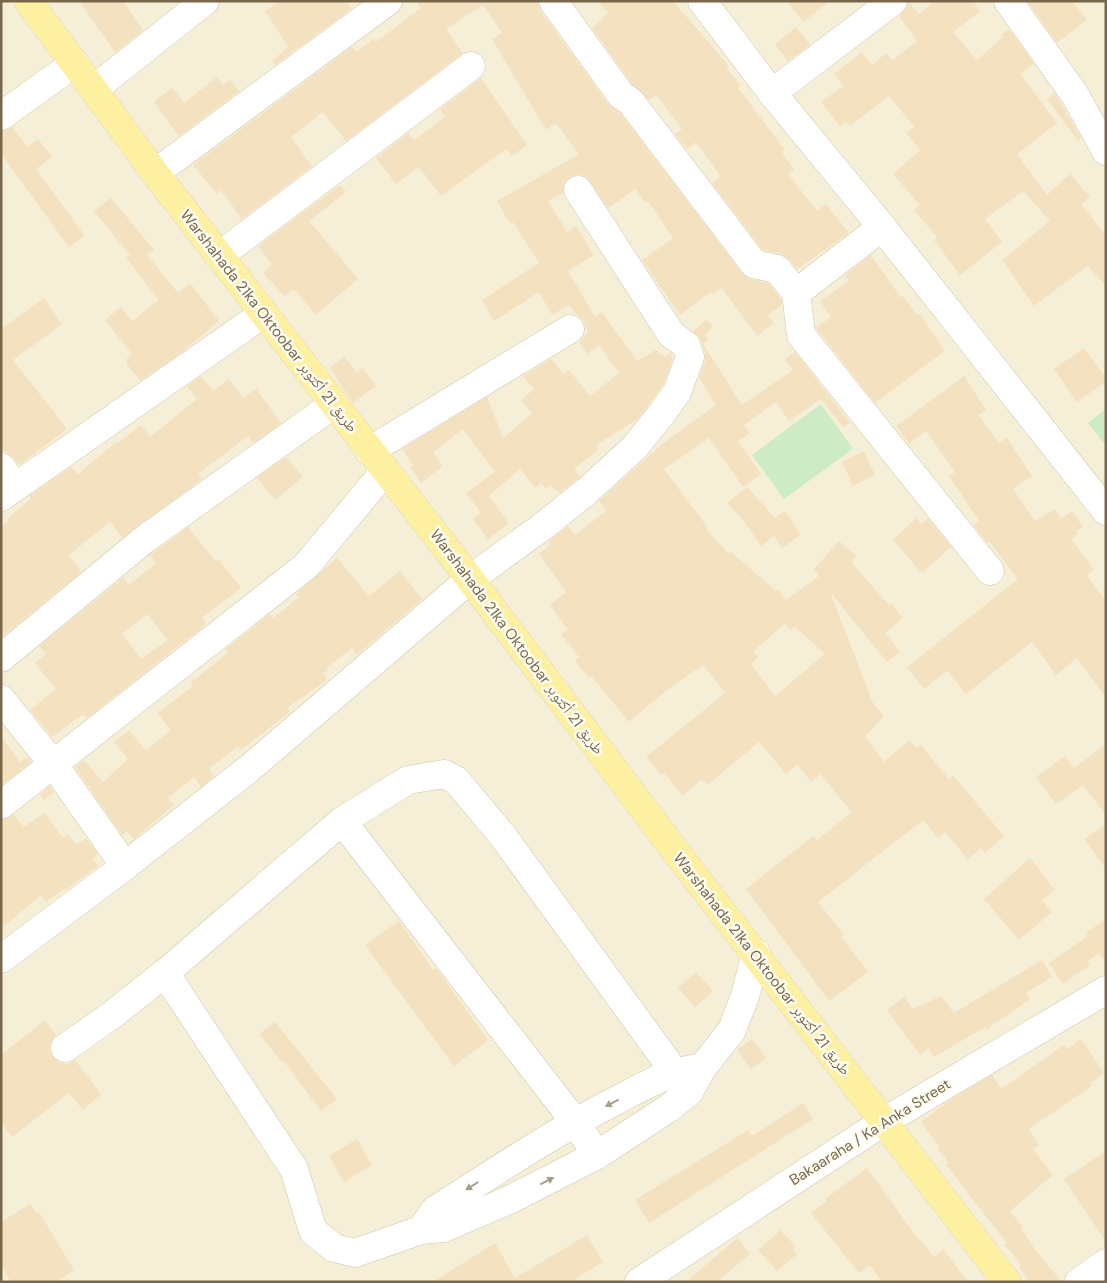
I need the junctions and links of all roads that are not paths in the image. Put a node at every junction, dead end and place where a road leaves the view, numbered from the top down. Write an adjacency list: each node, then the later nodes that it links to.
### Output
1 (205, 1): 10 (street)
2 (388, 1): 14 (street)
3 (553, 1): 18 (street)
4 (702, 1): 11 (street)
5 (893, 1): 11 (street)
6 (1008, 1): 13 (street)
7 (37, 5): 8 (main road, Warshahada 21ka Oktoobar طريق 21 أكتوبر)
8 (74, 63): 10 (main road, Warshahada 21ka Oktoobar طريق 21 أكتوبر); 12 (street)
9 (471, 66): 17 (street)
10 (94, 89): 14 (main road, Warshahada 21ka Oktoobar طريق 21 أكتوبر)
11 (772, 93): 16 (street)
12 (1, 116)
13 (1106, 151)
14 (155, 173): 17 (main road, Warshahada 21ka Oktoobar طريق 21 أكتوبر)
15 (578, 190): 26 (street)
16 (882, 227): 18 (street); 24 (street)
17 (219, 256): 19 (main road, Warshahada 21ka Oktoobar طريق 21 أكتوبر)
18 (796, 293): 25 (street)
19 (263, 314): 21 (main road, Warshahada 21ka Oktoobar طريق 21 أكتوبر); 23 (street)
20 (570, 329): 22 (street)
21 (334, 404): 22 (main road, Warshahada 21ka Oktoobar طريق 21 أكتوبر); 27 (street)
22 (377, 461): 26 (main road, Warshahada 21ka Oktoobar طريق 21 أكتوبر); 29 (street)
23 (6, 483)
24 (1106, 511)
25 (990, 571)
26 (470, 579): 32 (street); 33 (main road, Warshahada 21ka Oktoobar طريق 21 أكتوبر)
27 (1, 658)
28 (1, 699): 29 (street)
29 (54, 765): 30 (street); 32 (street)
30 (1, 806)
31 (342, 820): 35 (street); 38 (street); 39 (street)
32 (125, 866): 34 (street)
33 (756, 953): 38 (street); 40 (main road, Warshahada 21ka Oktoobar طريق 21 أكتوبر)
34 (1, 959)
35 (165, 973): 37 (street); 44 (street)
36 (1106, 990): 40 (street, Bakaaraha / Ka Anka Street)
37 (65, 1048)
38 (681, 1082): 39 (street, one-way to 39); 41 (street)
39 (575, 1122): 41 (street); 42 (street)
40 (883, 1122): 46 (street, Bakaaraha / Ka Anka Street); 47 (main road, Warshahada 21ka Oktoobar طريق 21 أكتوبر)
41 (597, 1155): 43 (street, one-way to 41)
42 (495, 1172): 43 (street); 44 (street, one-way to 44)
43 (511, 1199): 44 (street)
44 (421, 1230)
45 (1106, 1263): 48 (street)
46 (639, 1282)
47 (1007, 1282)
48 (1079, 1282)

